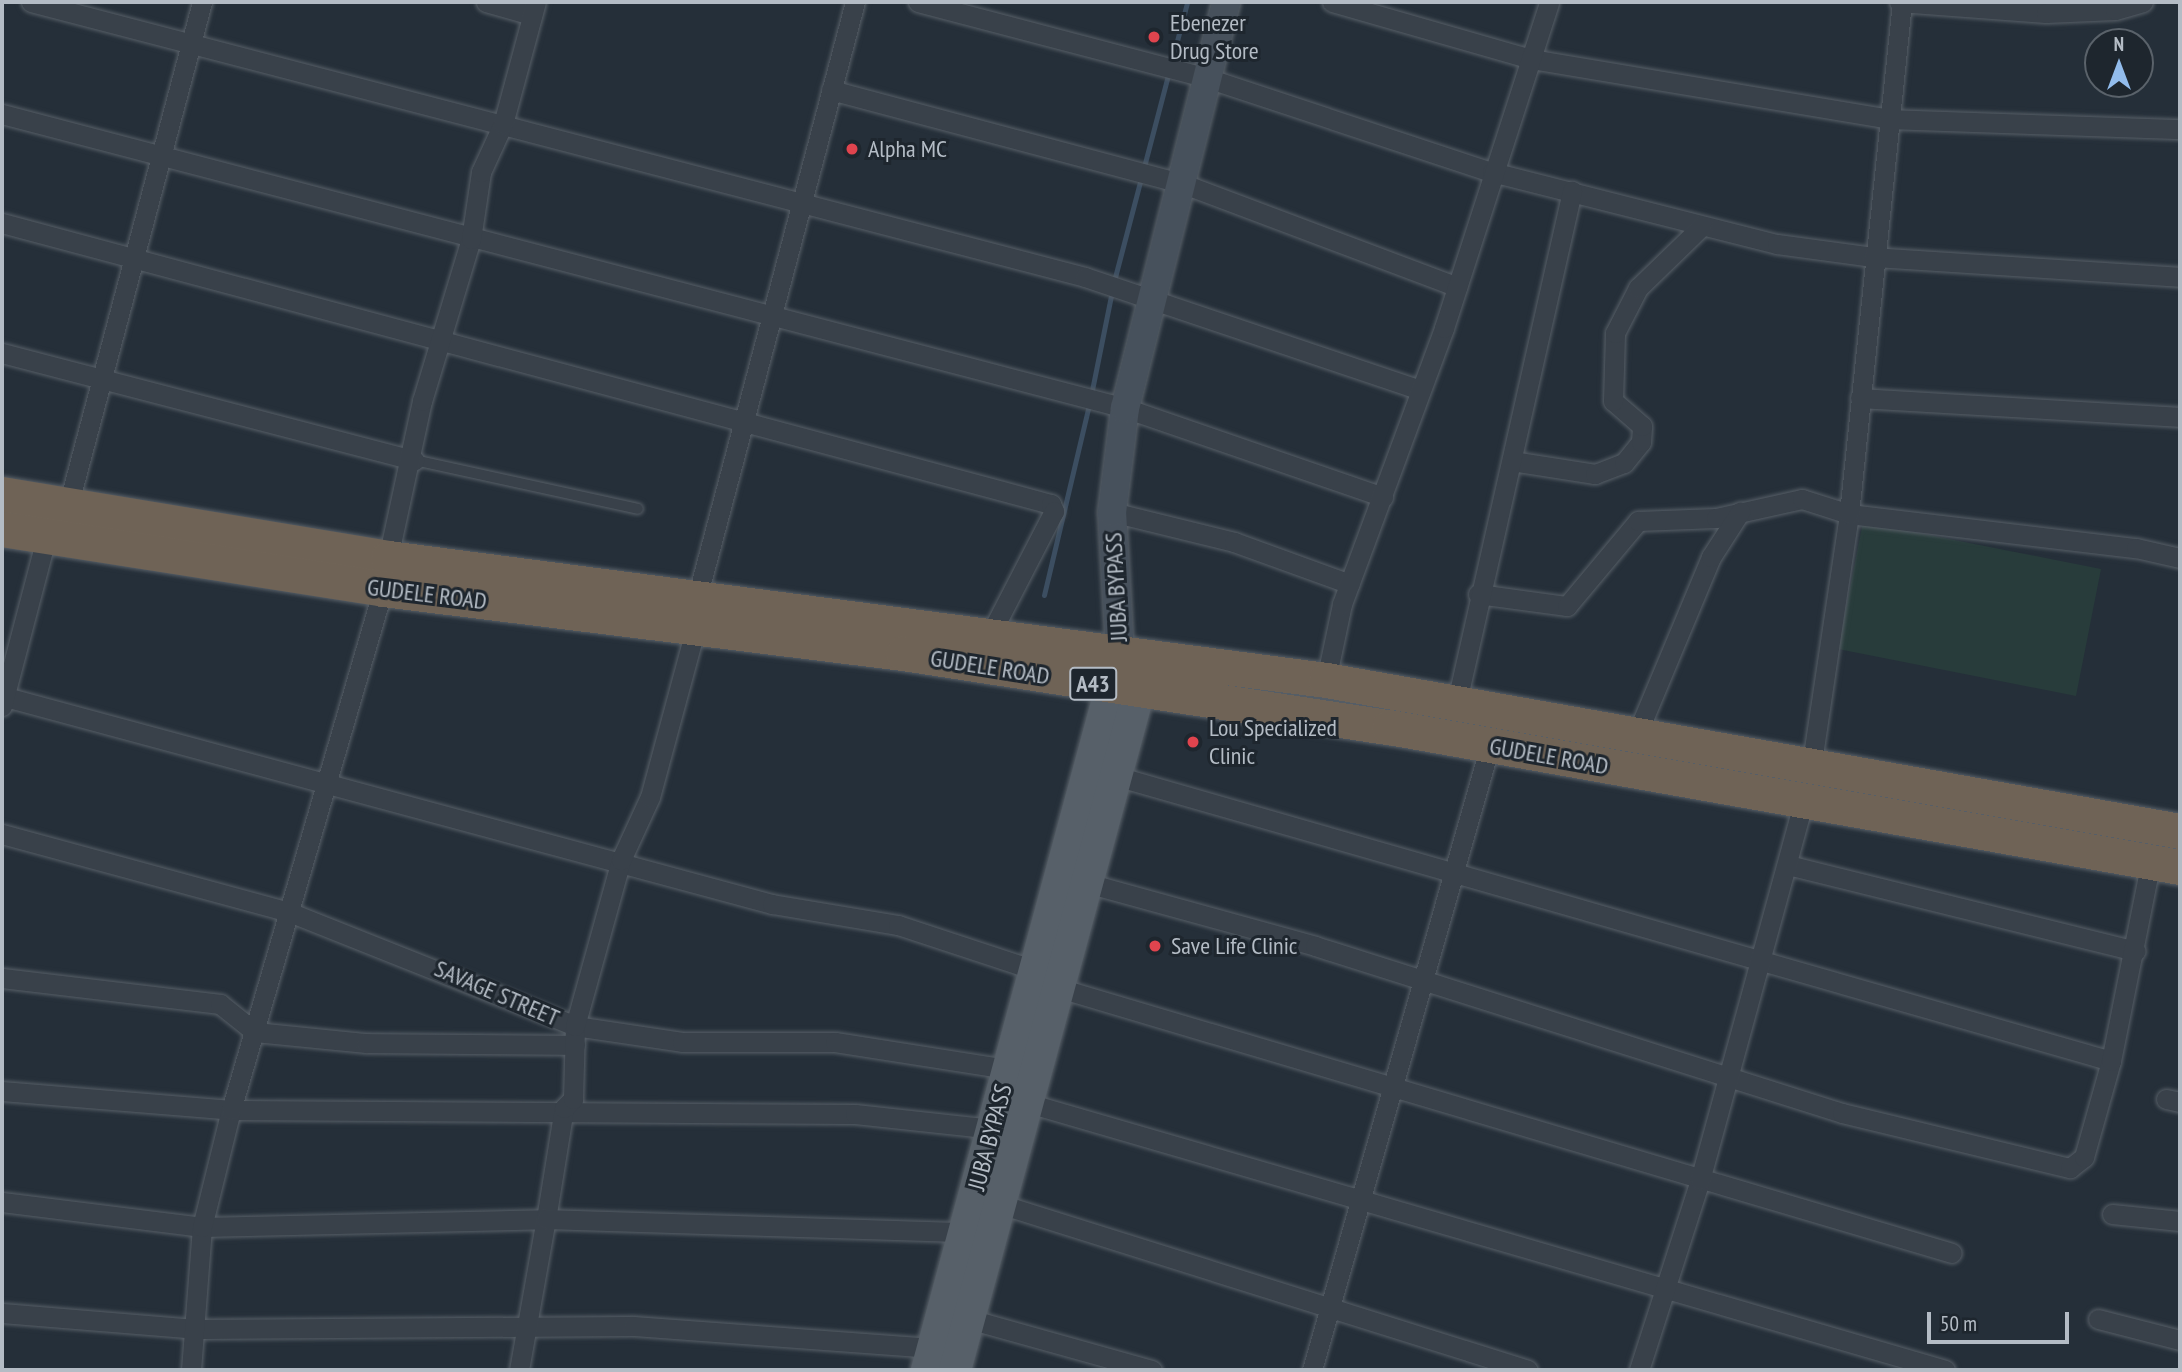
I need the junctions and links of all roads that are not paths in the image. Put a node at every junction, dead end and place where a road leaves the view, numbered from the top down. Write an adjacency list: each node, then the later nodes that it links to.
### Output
1 (30, 2): 12 (street)
2 (202, 2): 12 (street)
3 (486, 2): 11 (street)
4 (855, 2): 15 (street)
5 (918, 2): 14 (street)
6 (1226, 2): 14 (main road, JUBA BYPASS)
7 (1332, 2): 13 (street)
8 (1549, 2): 13 (street)
9 (1901, 2): 10 (street); 17 (street)
10 (2143, 2)
11 (534, 8): 18 (street)
12 (191, 40): 18 (street); 20 (street)
13 (1531, 59): 17 (street); 21 (street)
14 (1207, 78): 21 (street); 22 (main road, JUBA BYPASS)
15 (831, 90): 22 (street); 24 (street)
16 (2, 114): 20 (street)
17 (1889, 118): 19 (street); 28 (street)
18 (503, 124): 24 (street); 27 (street)
19 (2180, 129)
20 (158, 156): 27 (street); 29 (street)
21 (1492, 172): 23 (street); 31 (street)
22 (1181, 183): 31 (street); 32 (main road, JUBA BYPASS)
23 (1572, 191): 26 (street); 43 (street)
24 (802, 204): 32 (street); 33 (street)
25 (2, 222): 29 (street)
26 (1702, 226): 28 (street); 43 (street)
27 (471, 239): 33 (street); 34 (street)
28 (1873, 257): 30 (street); 38 (street)
29 (134, 258): 34 (street); 36 (street)
30 (2180, 277)
31 (1457, 287): 37 (street)
32 (1153, 297): 37 (street); 39 (main road, JUBA BYPASS)
33 (774, 312): 39 (street); 41 (street)
34 (442, 344): 41 (street); 42 (street)
35 (2, 353): 36 (street)
36 (98, 377): 42 (street); 46 (street)
37 (1417, 389): 45 (street)
38 (1860, 398): 40 (street); 50 (street)
39 (1125, 408): 45 (street); 48 (main road, JUBA BYPASS)
40 (2180, 417)
41 (745, 419): 57 (street); 58 (street)
42 (414, 460): 47 (lane); 54 (street)
43 (1512, 461): 56 (street)
44 (2, 494): 46 (highway, GUDELE ROAD / A43)
45 (1384, 497): 55 (street)
46 (68, 506): 52 (street); 54 (highway, GUDELE ROAD / A43)
47 (638, 509)
48 (1112, 512): 55 (street); 59 (main road, JUBA BYPASS)
49 (1740, 512): 50 (street); 56 (street); 63 (street)
50 (1849, 514): 53 (street); 65 (street)
51 (2, 529): 52 (highway, GUDELE ROAD / A43)
52 (47, 535): 54 (highway, GUDELE ROAD / A43); 61 (street)
53 (2180, 558)
54 (386, 573): 57 (highway, GUDELE ROAD / A43); 67 (street)
55 (1350, 584): 60 (street)
56 (1478, 594): 62 (street)
57 (697, 610): 58 (highway, GUDELE ROAD / A43); 59 (highway, GUDELE ROAD / A43); 71 (street)
58 (990, 635): 59 (highway, GUDELE ROAD / A43)
59 (1124, 678): 60 (highway, GUDELE ROAD / A43); 64 (highway, GUDELE ROAD / A43); 66 (main road, JUBA BYPASS); 80 (main road, JUBA BYPASS)
60 (1326, 680): 62 (highway, GUDELE ROAD / A43)
61 (3, 700): 67 (street)
62 (1457, 701): 63 (highway, GUDELE ROAD / A43)
63 (1637, 734): 65 (highway, GUDELE ROAD / A43)
64 (1490, 745): 68 (highway, GUDELE ROAD / A43); 74 (street)
65 (1812, 762): 69 (highway, GUDELE ROAD / A43)
66 (1116, 776): 74 (street); 75 (main road, JUBA BYPASS)
67 (326, 785): 71 (street); 76 (street)
68 (1805, 797): 72 (highway, GUDELE ROAD / A43); 73 (street)
69 (2180, 831)
70 (2, 834): 76 (street, SAVAGE STREET)
71 (621, 860): 80 (street); 83 (street)
72 (2165, 864): 77 (street)
73 (1788, 865): 77 (street); 78 (street)
74 (1454, 873): 78 (street); 81 (street)
75 (1087, 883): 80 (main road, JUBA BYPASS); 81 (street)
76 (289, 912): 82 (street); 83 (street, SAVAGE STREET)
77 (2136, 951): 84 (street)
78 (1762, 961): 84 (street); 86 (street)
79 (2, 978): 82 (street)
80 (1048, 979): 85 (main road, JUBA BYPASS); 87 (street); 89 (main road, JUBA BYPASS)
81 (1423, 979): 86 (street); 87 (street)
82 (255, 1032): 83 (street); 91 (street)
83 (575, 1036): 85 (street, SAVAGE STREET); 90 (street)
84 (2112, 1061): 86 (street)
85 (1008, 1069): 92 (main road, JUBA BYPASS)
86 (1727, 1074): 93 (street)
87 (1393, 1086): 93 (street); 94 (street)
88 (2, 1091): 91 (street)
89 (1028, 1103): 94 (street); 96 (main road, JUBA BYPASS)
90 (564, 1108): 91 (street); 92 (street); 98 (street)
91 (230, 1110): 100 (street)
92 (992, 1129): 101 (main road, JUBA BYPASS)
93 (1700, 1180): 102 (street); 103 (street)
94 (1360, 1199): 103 (street); 104 (street)
95 (2, 1202): 100 (street)
96 (1000, 1204): 104 (street); 106 (main road, JUBA BYPASS)
97 (2112, 1214): 99 (street)
98 (546, 1219): 100 (street); 101 (street); 109 (street)
99 (2180, 1221)
100 (202, 1227): 108 (street)
101 (965, 1231): 111 (main road, JUBA BYPASS)
102 (1952, 1253)
103 (1665, 1286): 117 (street); 118 (street)
104 (1329, 1308): 115 (street); 116 (street)
105 (2, 1313): 108 (street)
106 (969, 1319): 111 (main road, JUBA BYPASS); 114 (street)
107 (2098, 1319): 110 (street)
108 (198, 1329): 109 (street); 112 (street)
109 (524, 1330): 111 (street); 113 (street)
110 (2180, 1340)
111 (938, 1363)
112 (191, 1370)
113 (519, 1370)
114 (1152, 1370)
115 (1311, 1370)
116 (1528, 1370)
117 (1639, 1370)
118 (1945, 1370)

